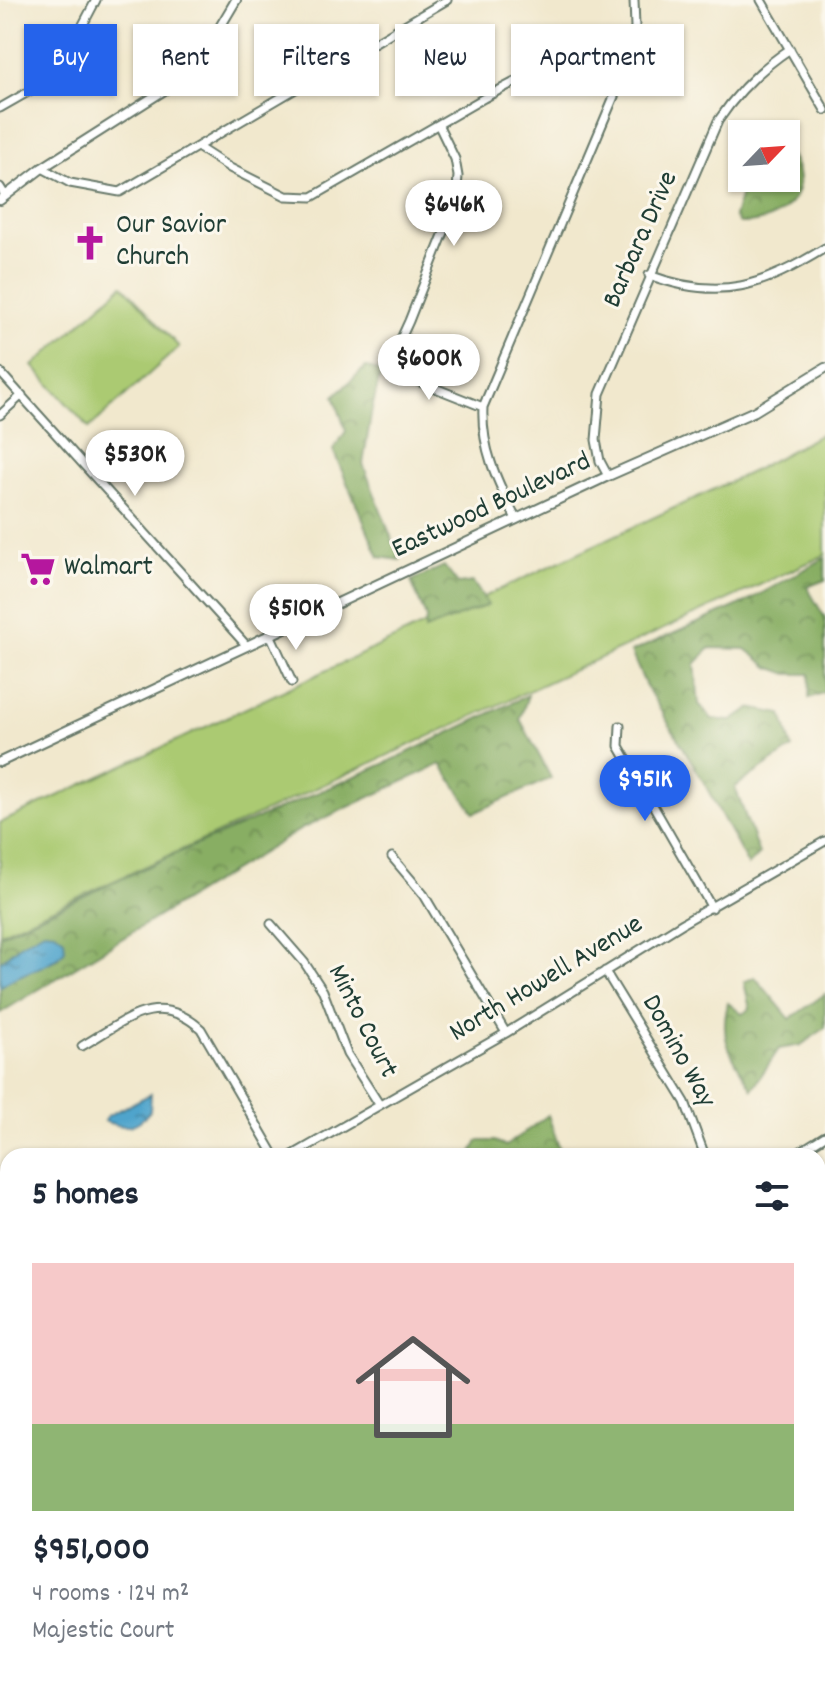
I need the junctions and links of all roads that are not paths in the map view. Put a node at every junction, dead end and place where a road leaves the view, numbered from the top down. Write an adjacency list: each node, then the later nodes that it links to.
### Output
1 (96, 0): 10 (street)
2 (236, 0): 14 (street)
3 (447, 0): 13 (street)
4 (634, 0): 6 (street)
5 (761, 0): 7 (street)
6 (635, 24)
7 (790, 49): 11 (street); 17 (street, Barbara Drive)
8 (511, 85): 12 (street)
9 (614, 96): 21 (street)
10 (0, 108)
11 (825, 110)
12 (439, 126): 13 (street); 21 (street)
13 (199, 148): 14 (street)
14 (42, 168): 15 (street)
15 (2, 194)
16 (825, 248): 17 (street)
17 (649, 275): 23 (street, Barbara Drive)
18 (825, 368): 23 (street, Eastwood Boulevard)
19 (0, 372): 20 (street)
20 (22, 395): 22 (street); 26 (street)
21 (483, 407): 24 (street)
22 (0, 415)
23 (608, 476): 24 (street, Eastwood Boulevard)
24 (516, 519): 25 (street, Eastwood Boulevard)
25 (271, 636): 26 (street, Eastwood Boulevard); 27 (street)
26 (247, 646): 29 (street, Eastwood Boulevard)
27 (292, 682)
28 (620, 726): 32 (street)
29 (0, 762)
30 (825, 841): 32 (street, North Howell Avenue)
31 (392, 857): 35 (street)
32 (712, 908): 34 (street, North Howell Avenue)
33 (271, 924): 37 (street, Minto Court)
34 (605, 971): 35 (street, North Howell Avenue); 41 (street, Domino Way)
35 (506, 1033): 37 (street, North Howell Avenue)
36 (82, 1046): 39 (street)
37 (379, 1104): 40 (street, North Howell Avenue)
38 (825, 1136): 42 (street)
39 (270, 1148)
40 (305, 1148)
41 (702, 1148)
42 (806, 1148)

